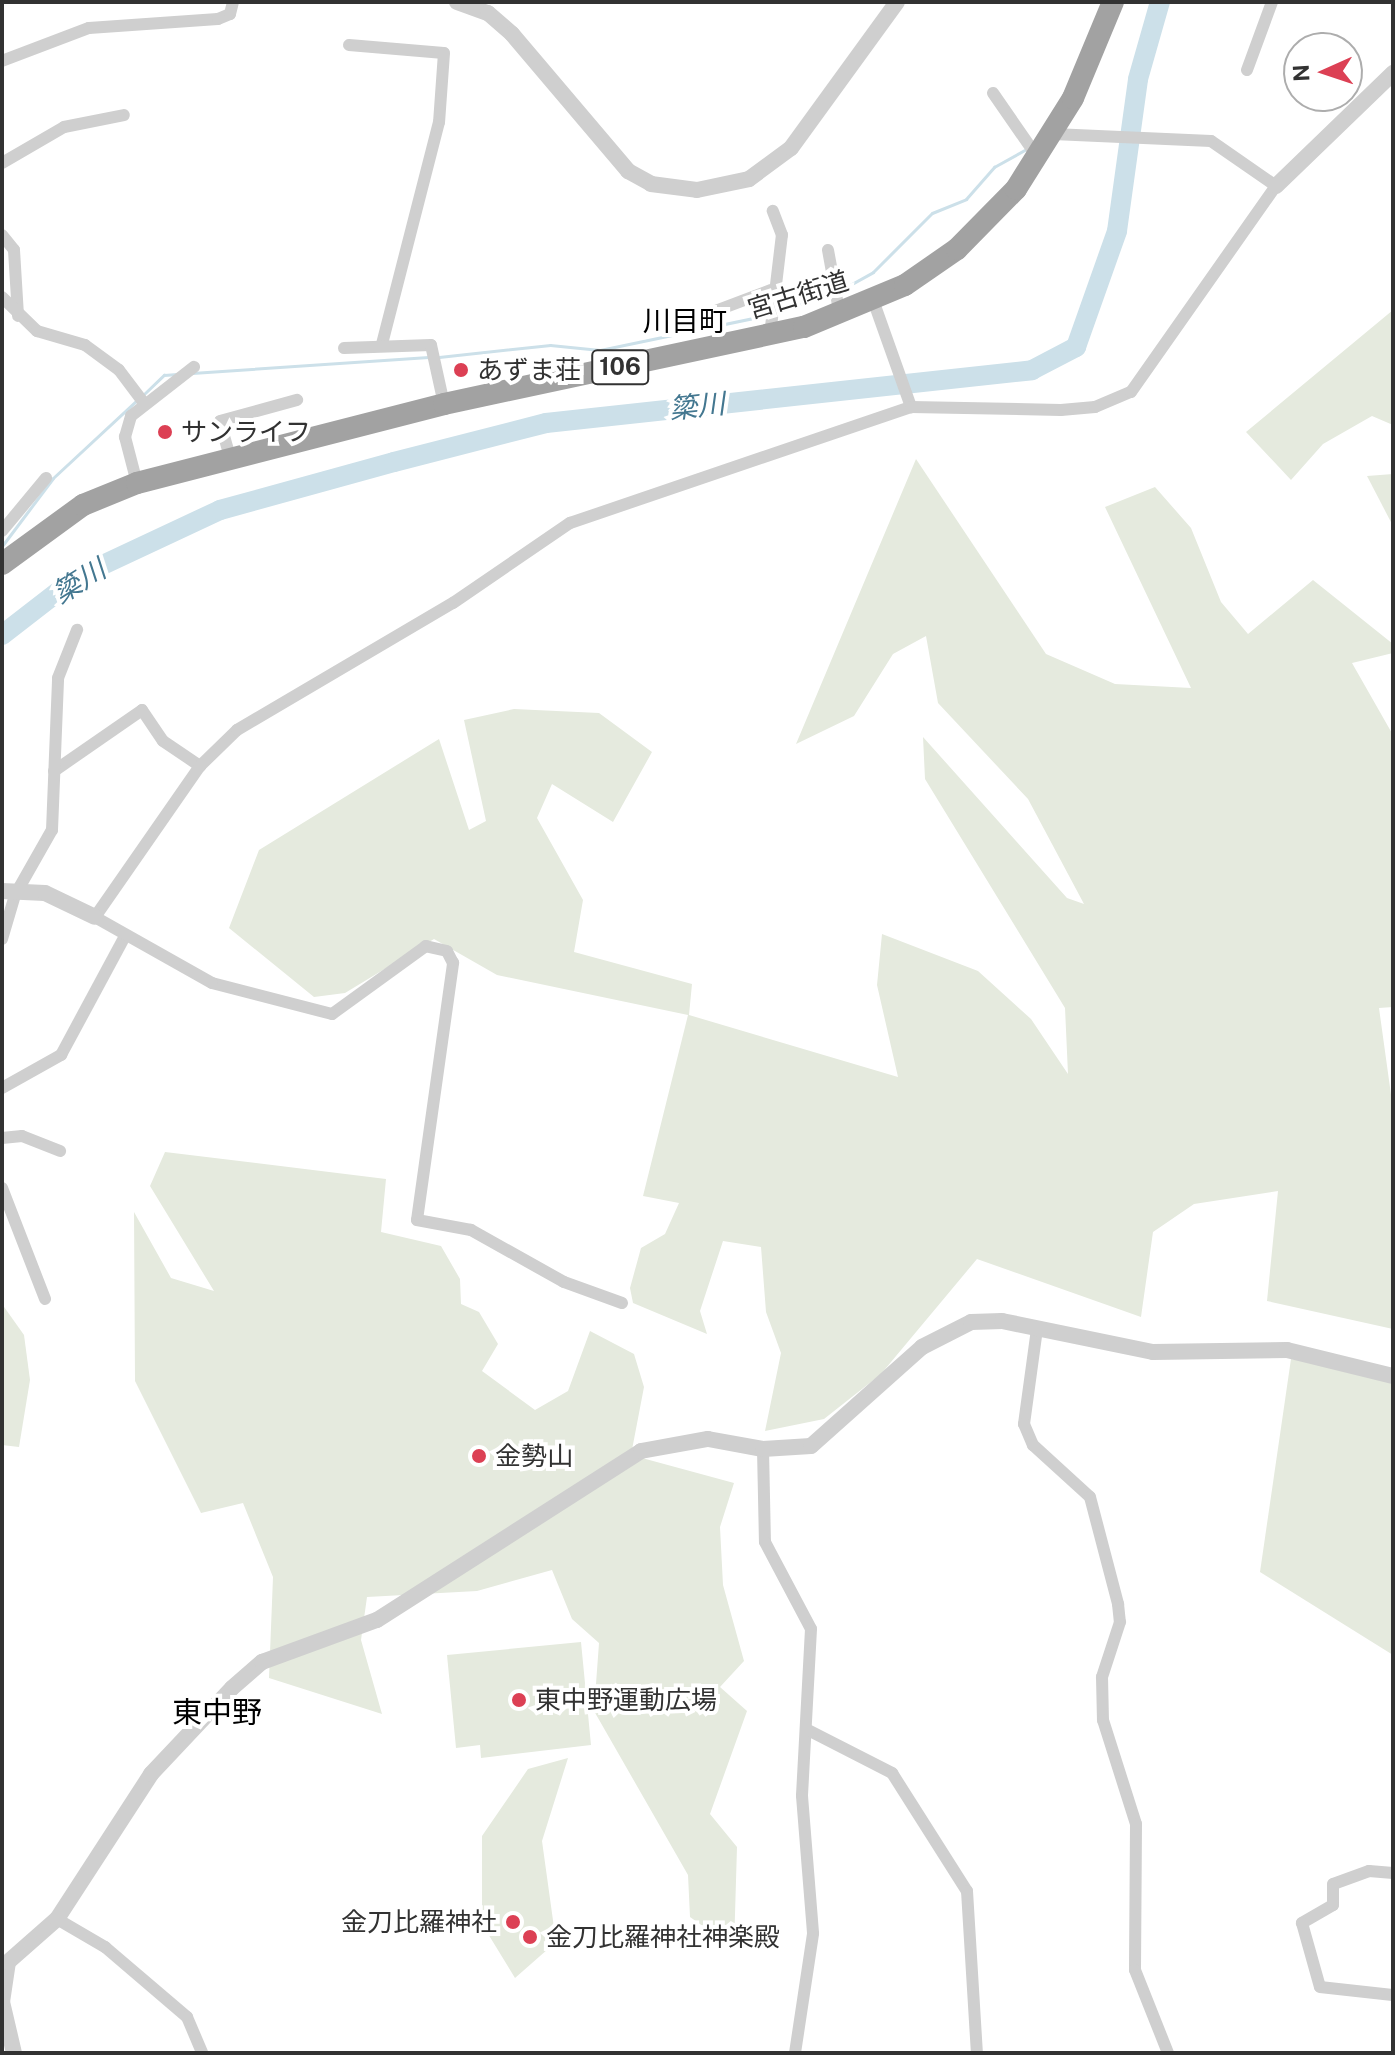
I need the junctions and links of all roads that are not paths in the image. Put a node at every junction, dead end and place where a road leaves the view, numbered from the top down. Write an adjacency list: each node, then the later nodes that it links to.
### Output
1 (233, 2): 7 (street)
2 (457, 2): 3 (street)
3 (897, 2)
4 (1113, 2): 12 (highway, 宮古街道 / 106)
5 (1272, 2): 8 (street)
6 (349, 45): 26 (street)
7 (2, 61)
8 (1247, 70)
9 (1393, 73): 15 (street)
10 (993, 93): 13 (street)
11 (124, 115): 14 (street)
12 (1053, 134): 13 (highway, 宮古街道 / 106); 15 (street)
13 (1038, 158): 22 (highway, 宮古街道 / 106)
14 (2, 163)
15 (1276, 186): 32 (street)
16 (773, 211): 19 (street)
17 (2, 235): 23 (street)
18 (828, 250): 21 (street)
19 (771, 290): 24 (street); 25 (street)
20 (2, 297): 23 (street)
21 (835, 300): 22 (highway, 宮古街道 / 106); 25 (highway, 宮古街道 / 106)
22 (873, 300): 32 (street)
23 (18, 316): 30 (street)
24 (686, 322)
25 (770, 335): 31 (highway, 宮古街道 / 106)
26 (382, 344): 27 (street); 31 (street)
27 (344, 348)
28 (194, 367): 30 (street)
29 (297, 400): 33 (street)
30 (143, 402): 35 (street)
31 (444, 404): 33 (highway, 宮古街道 / 106)
32 (911, 407): 39 (street)
33 (230, 457): 35 (highway, 宮古街道 / 106)
34 (46, 478): 36 (street)
35 (137, 483): 37 (highway, 宮古街道 / 106)
36 (2, 531)
37 (2, 564)
38 (77, 630): 40 (street)
39 (200, 766): 40 (street); 42 (street)
40 (54, 771): 41 (street)
41 (8, 893): 42 (street); 44 (street)
42 (95, 917): 43 (street)
43 (125, 936): 45 (street); 50 (street)
44 (2, 939)
45 (2, 1088)
46 (2, 1138): 47 (street)
47 (60, 1151)
48 (2, 1188): 49 (street)
49 (45, 1299)
50 (622, 1303)
51 (1037, 1329): 52 (street); 53 (street); 62 (street)
52 (1393, 1376)
53 (763, 1449): 54 (street); 56 (street)
54 (806, 1729): 60 (street); 61 (street)
55 (1393, 1873): 57 (street)
56 (57, 1919): 58 (street); 59 (street)
57 (1393, 1995)
58 (14, 2053)
59 (202, 2053)
60 (795, 2053)
61 (977, 2053)
62 (1168, 2053)

